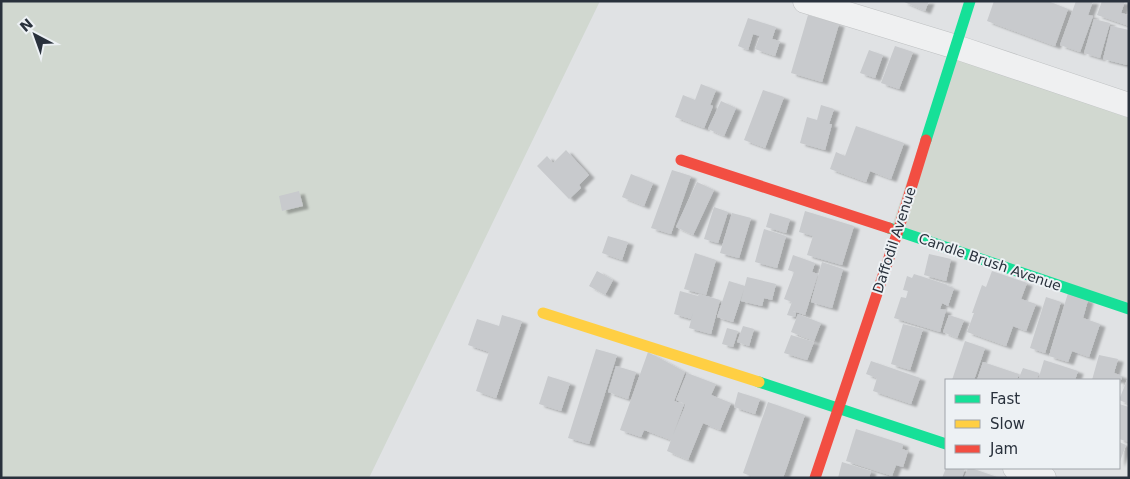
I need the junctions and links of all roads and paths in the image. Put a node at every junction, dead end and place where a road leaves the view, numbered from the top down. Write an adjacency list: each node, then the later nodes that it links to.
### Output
1 (805, 1): 3 (street)
2 (970, 1): 3 (street, Daffodil Avenue)
3 (956, 47): 4 (street); 6 (street, Daffodil Avenue)
4 (1129, 105)
5 (681, 160): 6 (street, Candle Brush Avenue)
6 (898, 231): 7 (street, Candle Brush Avenue); 9 (street, Daffodil Avenue)
7 (1129, 309)
8 (543, 314): 9 (street)
9 (838, 408): 10 (street); 12 (street, Daffodil Avenue)
10 (945, 444)
11 (1018, 469): 13 (street)
12 (816, 478)
13 (1044, 478)

